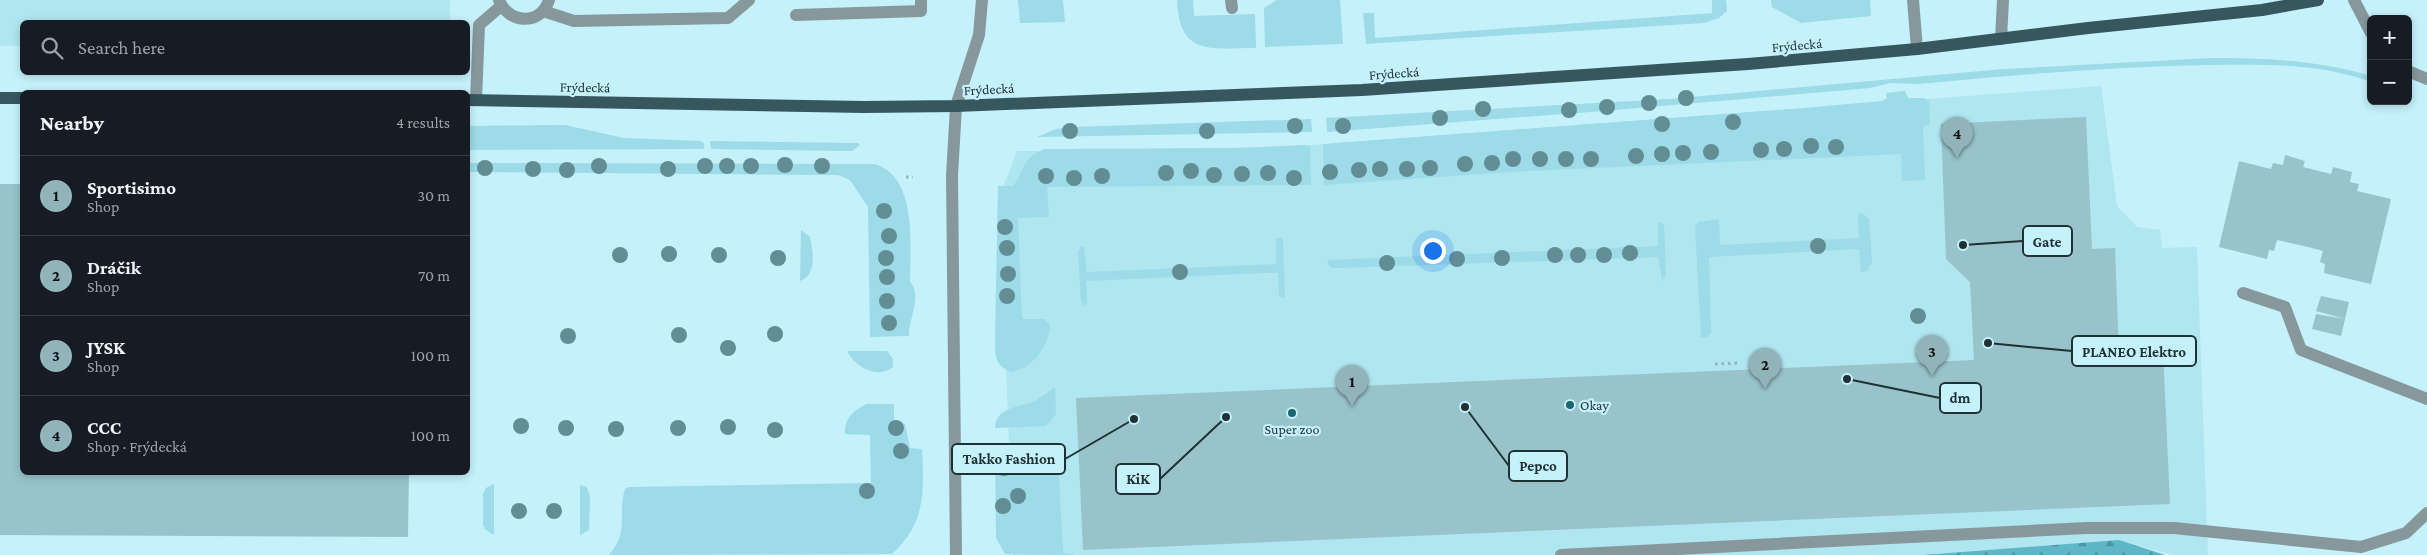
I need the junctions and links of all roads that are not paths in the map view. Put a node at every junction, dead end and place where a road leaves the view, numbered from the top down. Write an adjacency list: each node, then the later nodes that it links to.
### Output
1 (549, 0): 11 (street)
2 (749, 0): 11 (street)
3 (921, 0): 12 (street)
4 (982, 0): 21 (street)
5 (1913, 0): 15 (street)
6 (2003, 0): 14 (street)
7 (2318, 0): 10 (main road, Frýdecká)
8 (2354, 0): 13 (street)
9 (500, 3): 11 (street); 20 (street)
10 (2262, 5): 14 (main road, Frýdecká)
11 (543, 12)
12 (796, 15)
13 (2367, 25)
14 (2001, 39): 15 (main road, Frýdecká)
15 (1917, 49): 21 (main road, Frýdecká)
16 (2412, 73): 17 (street)
17 (2427, 79)
18 (0, 98): 19 (main road)
19 (20, 98)
20 (472, 100): 21 (main road, Frýdecká)
21 (956, 106): 25 (street)
22 (2243, 293): 23 (street)
23 (2427, 399)
24 (2427, 513): 26 (street)
25 (956, 555)
26 (1561, 555)

